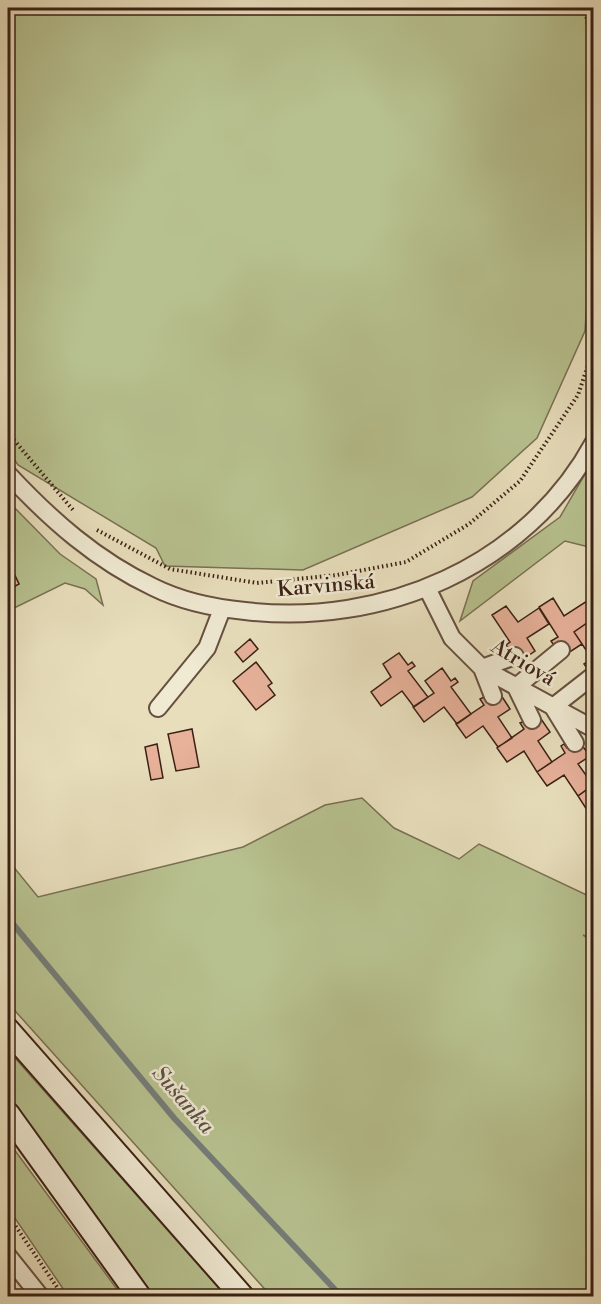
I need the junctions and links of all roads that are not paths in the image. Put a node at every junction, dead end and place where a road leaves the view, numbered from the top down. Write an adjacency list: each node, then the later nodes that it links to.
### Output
1 (594, 442): 3 (street, Karvinská)
2 (8, 474): 4 (street, Karvinská)
3 (427, 588): 4 (street, Karvinská); 7 (street, Atriová)
4 (222, 609): 12 (street)
5 (561, 650): 9 (street)
6 (515, 656): 7 (street)
7 (482, 668): 9 (street, Atriová); 10 (street)
8 (594, 675): 11 (street)
9 (516, 687): 11 (street, Atriová); 13 (street)
10 (493, 696)
11 (553, 707): 14 (street, Atriová); 15 (street)
12 (158, 708)
13 (532, 720)
14 (592, 727)
15 (575, 743)
16 (8, 1030): 21 (main road)
17 (8, 1114): 20 (main road)
18 (8, 1256): 19 (street)
19 (40, 1296)
20 (139, 1296)
21 (242, 1296)

